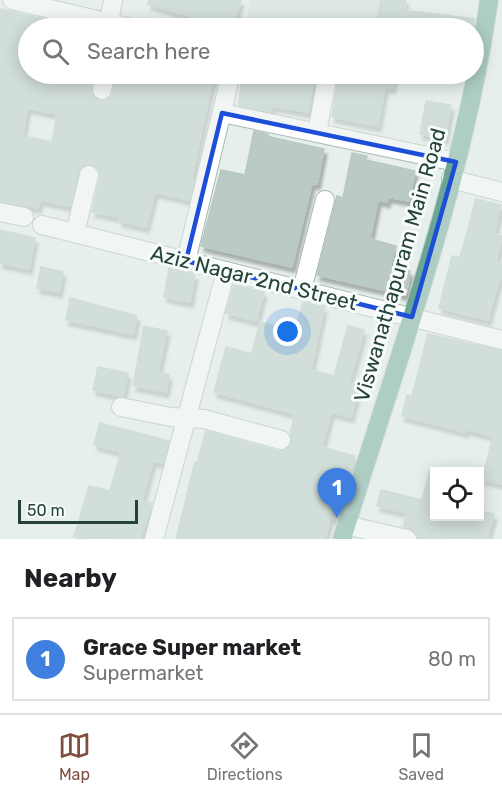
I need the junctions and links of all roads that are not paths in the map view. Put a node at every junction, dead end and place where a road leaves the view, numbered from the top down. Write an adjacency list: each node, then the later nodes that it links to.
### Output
1 (12, 0): 4 (street)
2 (113, 0): 5 (street)
3 (489, 0): 6 (main road, Viswanathapuram Main Road)
4 (85, 18)
5 (116, 18)
6 (484, 35)
7 (229, 84): 10 (street)
8 (326, 84): 11 (street)
9 (474, 84): 12 (main road, Viswanathapuram Main Road)
10 (222, 113): 11 (street); 20 (street)
11 (317, 132): 12 (street)
12 (453, 170): 14 (street); 23 (main road, Viswanathapuram Main Road)
13 (89, 175): 19 (street)
14 (502, 192)
15 (325, 200): 22 (street)
16 (0, 212): 17 (street)
17 (24, 217)
18 (42, 225): 19 (street, Aziz Nagar 2nd Street)
19 (75, 233): 20 (street, Aziz Nagar 2nd Street)
20 (186, 261): 21 (street, Aziz Nagar 2nd Street)
21 (226, 270): 22 (street, Aziz Nagar 2nd Street); 26 (street)
22 (302, 290): 23 (street, Aziz Nagar 2nd Street)
23 (412, 317): 24 (street, Aziz Nagar 2nd Street); 28 (main road, Viswanathapuram Main Road)
24 (502, 340)
25 (121, 407): 26 (street)
26 (186, 416): 27 (street); 29 (street)
27 (281, 440)
28 (344, 532): 30 (street)
29 (154, 539)
30 (407, 539)

